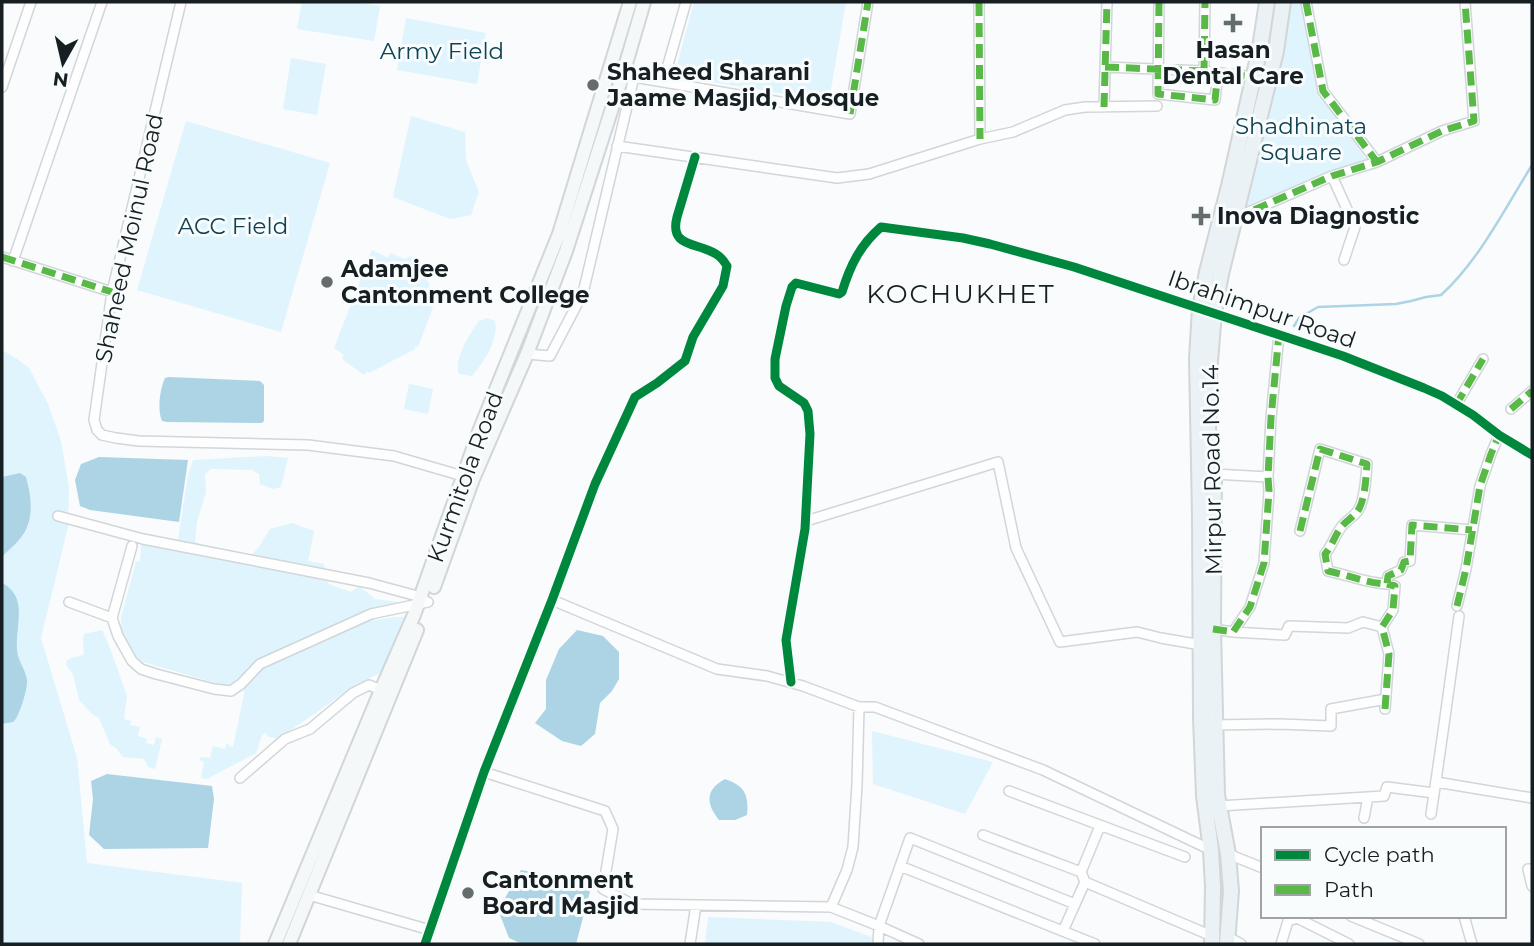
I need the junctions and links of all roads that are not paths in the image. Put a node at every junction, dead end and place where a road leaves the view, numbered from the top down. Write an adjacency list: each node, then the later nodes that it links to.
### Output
1 (31, 2): 23 (street)
2 (102, 2): 34 (street)
3 (181, 2): 35 (street, Shaheed Moinul Road)
4 (630, 2): 46 (main road, Kurmitola Road)
5 (644, 2): 20 (main road, Kurmitola Road)
6 (685, 2): 22 (street)
7 (868, 2): 22 (street)
8 (979, 2): 26 (street)
9 (1107, 2): 16 (street)
10 (1159, 2): 17 (street)
11 (1205, 2): 18 (street)
12 (1267, 2): 21 (main road, Mirpur Road No.14)
13 (1283, 2): 31 (main road, Mirpur Road No.14)
14 (1306, 2): 29 (street)
15 (1465, 2): 29 (street)
16 (1105, 67): 17 (street); 25 (street)
17 (1158, 69): 18 (street); 19 (street)
18 (1204, 71): 19 (street)
19 (1218, 72): 21 (street)
20 (629, 75): 22 (street); 27 (street); 38 (main road, Kurmitola Road)
21 (1253, 77): 36 (main road, Mirpur Road No.14)
22 (663, 82)
23 (2, 87)
24 (1157, 106): 25 (street)
25 (1104, 107): 26 (street)
26 (980, 139): 28 (street)
27 (617, 146): 28 (street); 38 (street)
28 (695, 157): 54 (street)
29 (1377, 162): 30 (street)
30 (1332, 176): 31 (street); 33 (street)
31 (1235, 218): 36 (main road, Mirpur Road No.14)
32 (2, 257): 34 (street)
33 (1344, 260)
34 (13, 261): 35 (street)
35 (112, 292): 46 (street, Shaheed Moinul Road)
36 (1207, 310): 37 (street, Ibrahimpur Road); 45 (main road, Mirpur Road No.14); 49 (street, Ibrahimpur Road); 61 (main road, Mirpur Road No.14)
37 (1279, 334): 41 (street, Ibrahimpur Road); 47 (street)
38 (527, 354): 46 (main road, Kurmitola Road)
39 (1483, 359): 41 (street)
40 (1532, 391): 42 (street)
41 (1456, 405): 43 (street, Ibrahimpur Road)
42 (1511, 408)
43 (1499, 435): 44 (street, Ibrahimpur Road); 50 (street)
44 (1532, 454)
45 (1214, 474): 47 (street); 59 (main road, Mirpur Road No.14)
46 (468, 477): 56 (main road, Kurmitola Road)
47 (1268, 477): 60 (street)
48 (58, 516): 56 (street)
49 (806, 521): 61 (street); 62 (street)
50 (1472, 530): 53 (street); 68 (street)
51 (1300, 531): 53 (street)
52 (132, 546): 57 (street)
53 (1387, 584): 58 (street)
54 (551, 600): 62 (street); 66 (street)
55 (69, 602): 57 (street)
56 (422, 602): 57 (street); 63 (main road, Kurmitola Road)
57 (112, 618)
58 (1381, 626): 60 (street); 65 (street)
59 (1213, 629): 60 (street); 65 (main road, Mirpur Road No.14)
60 (1233, 632)
61 (1201, 645): 78 (main road, Mirpur Road No.14)
62 (791, 682): 64 (street)
63 (385, 693): 67 (street); 86 (main road, Kurmitola Road); 97 (main road, Kurmitola Road)
64 (859, 707): 78 (street); 89 (street)
65 (1214, 725): 73 (main road, Mirpur Road No.14)
66 (484, 772): 88 (street); 93 (street)
67 (240, 778)
68 (1436, 782): 70 (street); 72 (street)
69 (1009, 791): 76 (street)
70 (1434, 793): 71 (street); 74 (street)
71 (1368, 797): 73 (street); 75 (street)
72 (1532, 798)
73 (1219, 806): 79 (main road, Mirpur Road No.14)
74 (1431, 814)
75 (1364, 818)
76 (1100, 826): 80 (street); 84 (street)
77 (983, 835): 84 (street)
78 (1211, 850): 95 (main road, Mirpur Road No.14)
79 (1228, 854): 82 (street); 96 (main road, Mirpur Road No.14)
80 (1185, 857)
81 (901, 866): 87 (street); 92 (street); 94 (street)
82 (1261, 867)
83 (1532, 869): 85 (street)
84 (1083, 877): 87 (street); 95 (street)
85 (1532, 886)
86 (309, 895): 93 (street); 98 (main road, Kurmitola Road)
87 (1075, 904): 94 (street)
88 (696, 905): 89 (street); 100 (street)
89 (831, 907): 92 (street)
90 (1356, 918): 106 (street)
91 (1465, 918): 107 (street)
92 (879, 926): 101 (street); 102 (street)
93 (430, 930): 99 (street)
94 (1063, 931): 103 (street)
95 (1212, 940)
96 (1232, 942)
97 (275, 944)
98 (289, 944)
99 (425, 944)
100 (690, 944)
101 (878, 944)
102 (919, 944)
103 (1095, 944)
104 (1281, 944): 105 (street)
105 (1349, 944)
106 (1419, 944)
107 (1472, 944)

